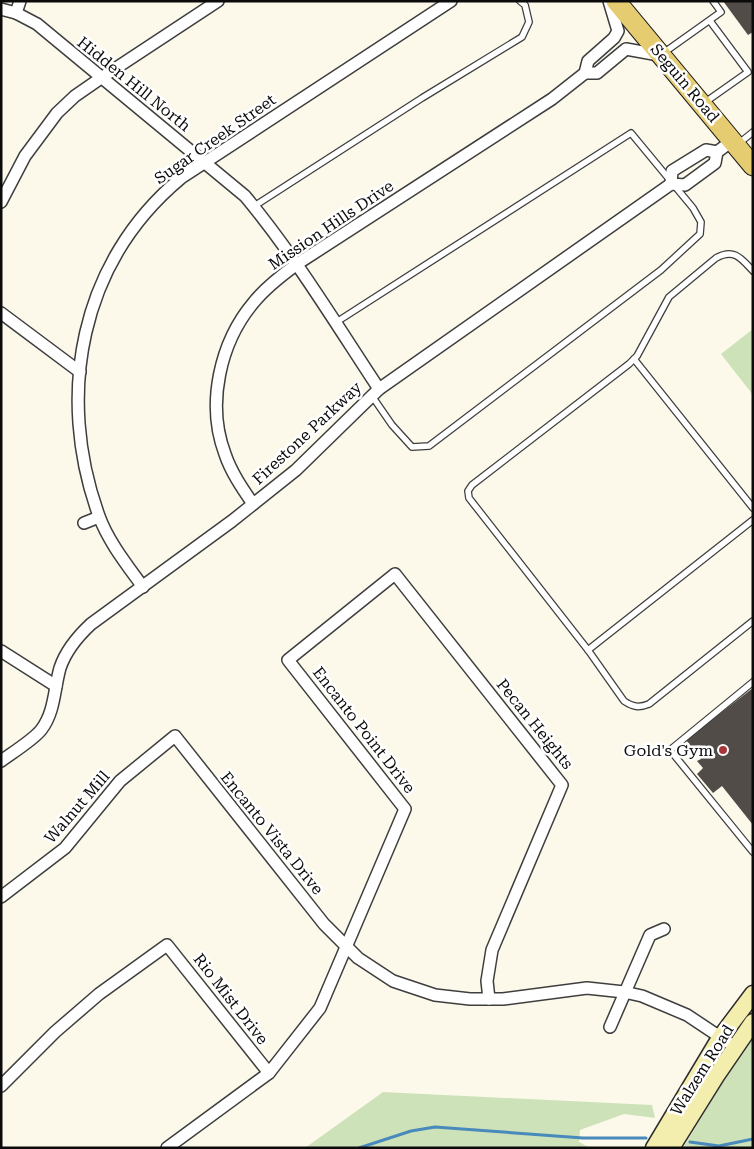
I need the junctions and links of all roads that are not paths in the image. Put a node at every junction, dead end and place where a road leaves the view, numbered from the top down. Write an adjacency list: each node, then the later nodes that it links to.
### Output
1 (20, 1): 9 (street)
2 (218, 1): 13 (street)
3 (451, 1): 18 (street, Sugar Creek Street)
4 (520, 1): 22 (lane)
5 (609, 1): 12 (street, Mission Hills Drive)
6 (616, 1): 11 (main road, Seguin Road)
7 (713, 1): 10 (lane)
8 (1, 9): 9 (street, Hidden Hill North)
9 (16, 13): 13 (street, Hidden Hill North)
10 (710, 21): 11 (lane); 14 (lane)
11 (661, 55): 12 (street, Mission Hills Drive); 14 (main road, Seguin Road)
12 (585, 73): 23 (street, Mission Hills Drive)
13 (101, 78): 18 (street, Hidden Hill North); 21 (street)
14 (702, 104): 16 (main road, Seguin Road)
15 (753, 132): 16 (lane)
16 (735, 143): 17 (street, Firestone Parkway); 19 (main road, Seguin Road)
17 (717, 152): 20 (street, Firestone Parkway); 20 (street, Firestone Parkway)
18 (204, 162): 22 (street, Hidden Hill North); 28 (street, Sugar Creek Street)
19 (753, 166)
20 (671, 184): 26 (lane); 29 (street, Firestone Parkway); 29 (lane)
21 (1, 202)
22 (254, 207): 23 (street, Hidden Hill North)
23 (297, 264): 26 (street, Hidden Hill North); 30 (street, Mission Hills Drive)
24 (753, 271): 27 (lane)
25 (1, 313): 28 (street)
26 (335, 322): 29 (street, Hidden Hill North)
27 (634, 359): 31 (lane); 38 (lane)
28 (80, 372): 32 (street, Sugar Creek Street)
29 (376, 393): 30 (street, Firestone Parkway)
30 (253, 504): 36 (street, Firestone Parkway)
31 (753, 508)
32 (99, 517): 34 (street); 36 (street, Sugar Creek Street)
33 (753, 520): 38 (lane)
34 (84, 524)
35 (394, 574): 47 (street, Encanto Point Drive); 50 (street, Pecan Heights)
36 (143, 586): 41 (street, Firestone Parkway)
37 (753, 621): 38 (lane)
38 (588, 650)
39 (1, 651): 41 (street)
40 (753, 682): 44 (lane)
41 (56, 686): 43 (street, Firestone Parkway)
42 (176, 736): 45 (street, Walnut Mill); 47 (street, Encanto Vista Drive)
43 (1, 761)
44 (753, 852)
45 (1, 898)
46 (664, 929): 48 (street)
47 (345, 948): 50 (street); 55 (street, Encanto Point Drive)
48 (624, 992): 50 (street); 52 (street); 53 (street)
49 (753, 994): 53 (street, Walzem Road)
50 (489, 999)
51 (753, 1022): 54 (street, Walzem Road)
52 (610, 1027)
53 (720, 1038): 54 (street); 58 (street, Walzem Road)
54 (735, 1047): 59 (street, Walzem Road)
55 (269, 1074): 56 (street, Rio Mist Drive); 57 (street, Encanto Point Drive)
56 (1, 1086)
57 (167, 1148)
58 (654, 1148)
59 (671, 1148)

